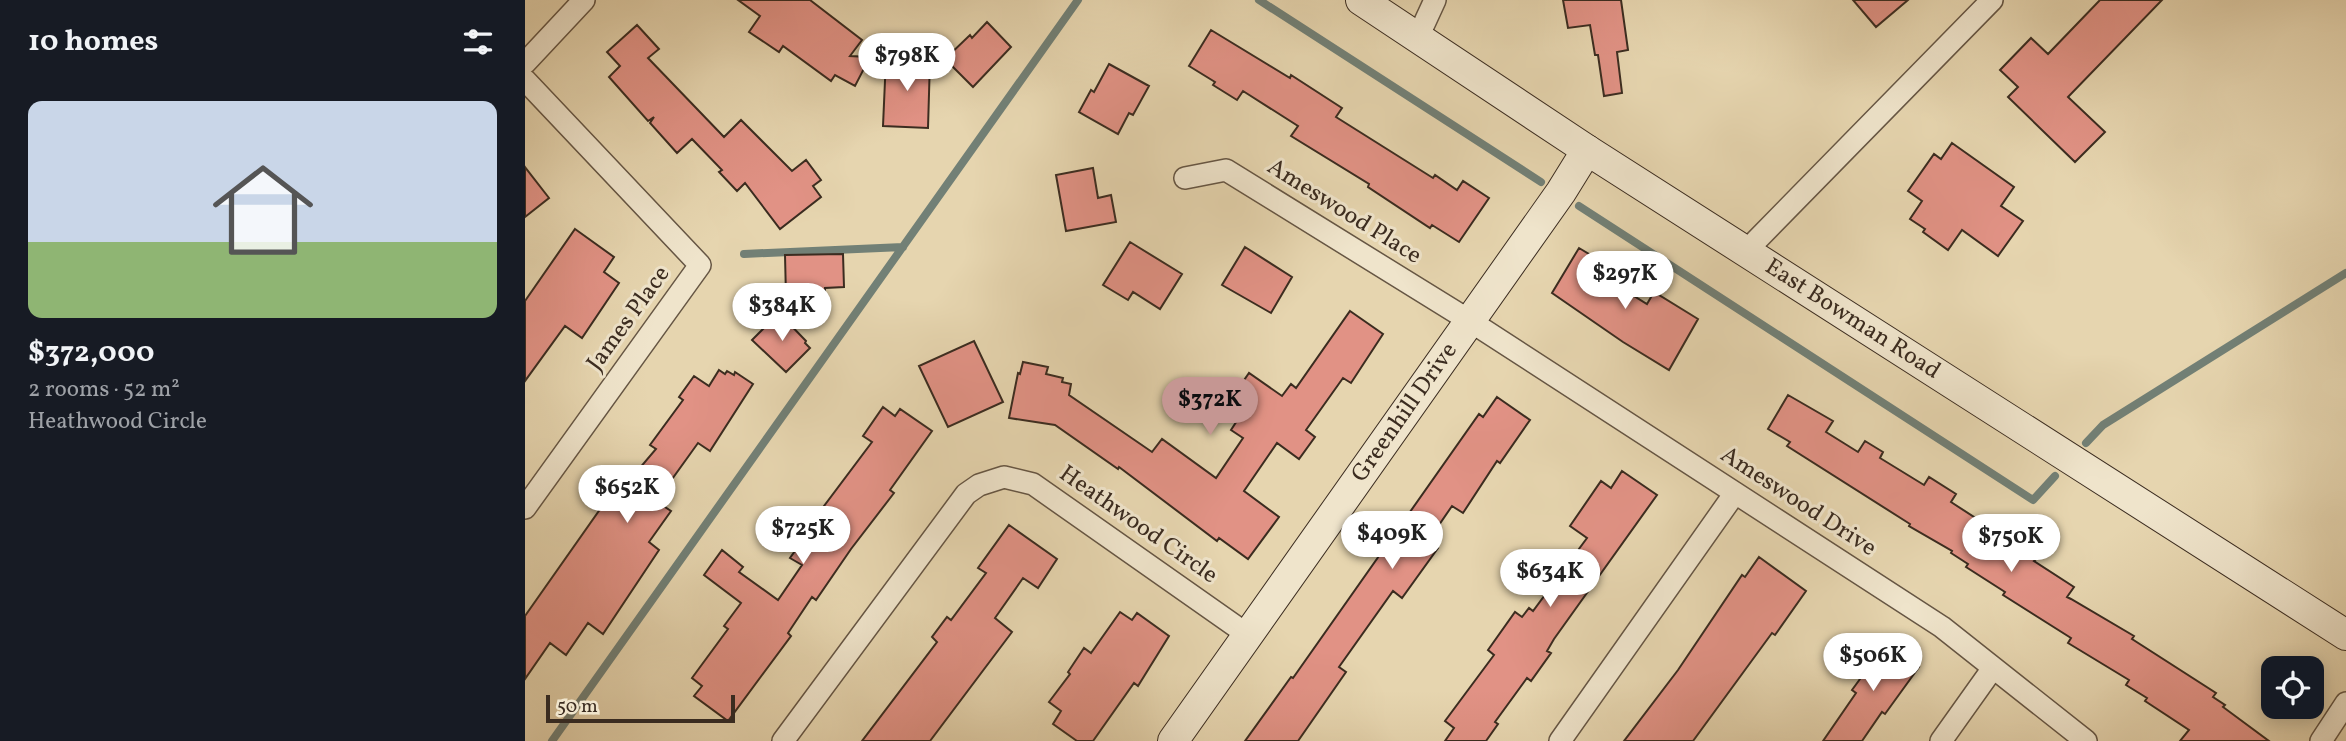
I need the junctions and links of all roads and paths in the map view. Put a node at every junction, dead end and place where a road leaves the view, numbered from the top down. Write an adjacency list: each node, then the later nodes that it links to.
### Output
1 (584, 0): 6 (street)
2 (1361, 0): 5 (street, East Bowman Road)
3 (1435, 0): 5 (street)
4 (1992, 0): 10 (street)
5 (1418, 37): 8 (street, East Bowman Road)
6 (525, 63)
7 (525, 80): 13 (street, James Place)
8 (1587, 150): 10 (street, East Bowman Road); 11 (street, Greenhill Drive)
9 (1185, 178): 11 (street, Ameswood Place)
10 (1747, 250): 15 (street, East Bowman Road)
11 (1470, 321): 12 (street, Ameswood Drive); 14 (street, Greenhill Drive)
12 (1735, 493): 16 (street, Ameswood Drive); 20 (street)
13 (525, 508)
14 (1248, 635): 18 (street, Heathwood Circle); 19 (street, Greenhill Drive)
15 (2346, 635)
16 (1993, 668): 21 (street); 22 (street, Ameswood Drive)
17 (2346, 703): 23 (street)
18 (783, 741)
19 (1173, 741)
20 (1560, 741)
21 (1941, 741)
22 (2087, 741)
23 (2321, 741)

